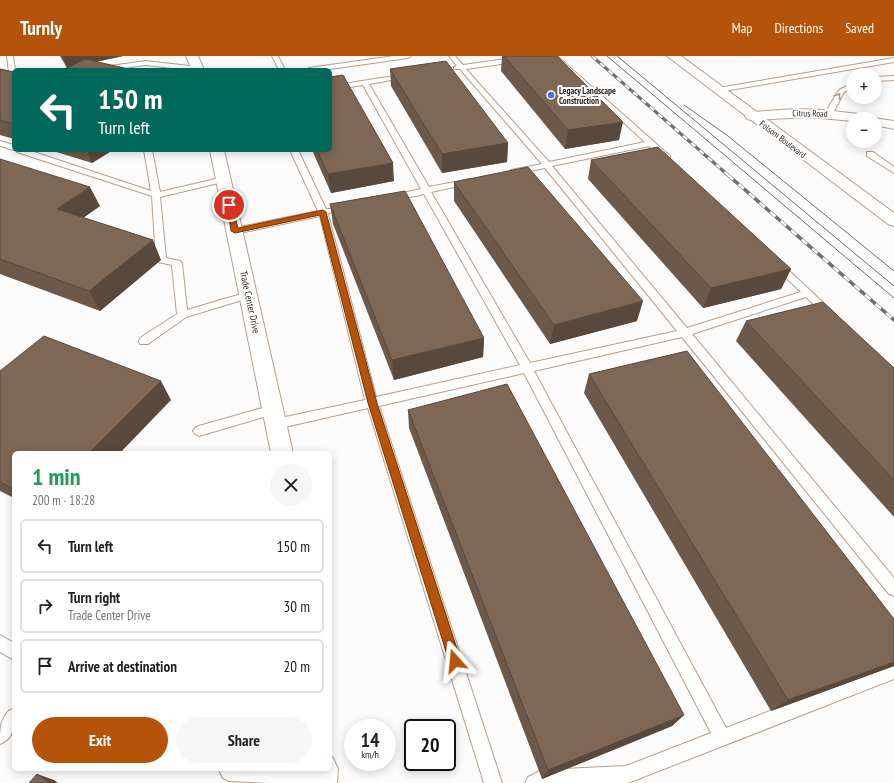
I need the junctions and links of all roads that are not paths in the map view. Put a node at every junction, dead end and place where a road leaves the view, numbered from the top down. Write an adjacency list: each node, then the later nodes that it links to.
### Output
1 (10, 56): 20 (lane)
2 (192, 56): 12 (street)
3 (275, 56): 13 (lane)
4 (408, 56): 14 (lane)
5 (452, 56): 15 (lane)
6 (542, 56): 15 (lane)
7 (553, 56): 31 (lane)
8 (673, 56): 24 (street, Folsom Boulevard)
9 (894, 60): 24 (lane)
10 (113, 68): 11 (lane)
11 (181, 68)
12 (197, 68)
13 (281, 68)
14 (323, 68)
15 (462, 68): 16 (lane); 39 (lane)
16 (447, 70)
17 (417, 74): 21 (lane)
18 (894, 78): 19 (lane)
19 (882, 79)
20 (11, 81)
21 (365, 83): 22 (lane); 44 (lane)
22 (332, 88)
23 (846, 88): 25 (lane, one-way to 23)
24 (718, 90): 26 (street, Folsom Boulevard)
25 (828, 113): 26 (street, Citrus Road); 27 (street, Citrus Road)
26 (752, 116): 49 (street, Folsom Boulevard)
27 (846, 116)
28 (882, 122): 29 (street)
29 (894, 125)
30 (0, 143): 32 (lane)
31 (651, 143): 38 (lane); 39 (lane)
32 (12, 147)
33 (26, 152): 45 (lane)
34 (148, 152): 45 (lane)
35 (217, 152): 42 (street, Trade Center Drive)
36 (295, 152): 48 (lane)
37 (870, 154): 40 (lane)
38 (673, 164)
39 (547, 165): 41 (lane); 56 (lane)
40 (894, 171)
41 (509, 173)
42 (224, 179): 45 (lane); 50 (street, Trade Center Drive)
43 (478, 179): 44 (lane)
44 (425, 191): 46 (lane); 58 (lane)
45 (156, 195): 54 (lane)
46 (381, 200)
47 (337, 209): 48 (lane)
48 (323, 212): 50 (lane); 59 (lane)
49 (894, 221)
50 (235, 231): 53 (street, Trade Center Drive)
51 (769, 256): 52 (lane)
52 (808, 294): 55 (lane); 56 (lane)
53 (248, 295): 54 (lane); 60 (street, Trade Center Drive)
54 (182, 315): 57 (lane)
55 (837, 320)
56 (684, 333): 58 (lane); 63 (lane)
57 (144, 340)
58 (526, 368): 59 (lane); 69 (lane)
59 (372, 403): 60 (lane); 72 (lane)
60 (274, 417): 61 (lane); 62 (street, Trade Center Drive)
61 (198, 431)
62 (282, 451)
63 (894, 590)
64 (0, 643): 65 (lane)
65 (12, 651)
66 (894, 671): 69 (lane)
67 (12, 719): 68 (lane)
68 (0, 736)
69 (722, 737): 73 (lane)
70 (229, 772): 71 (lane)
71 (322, 776)
72 (494, 783)
73 (534, 783)

